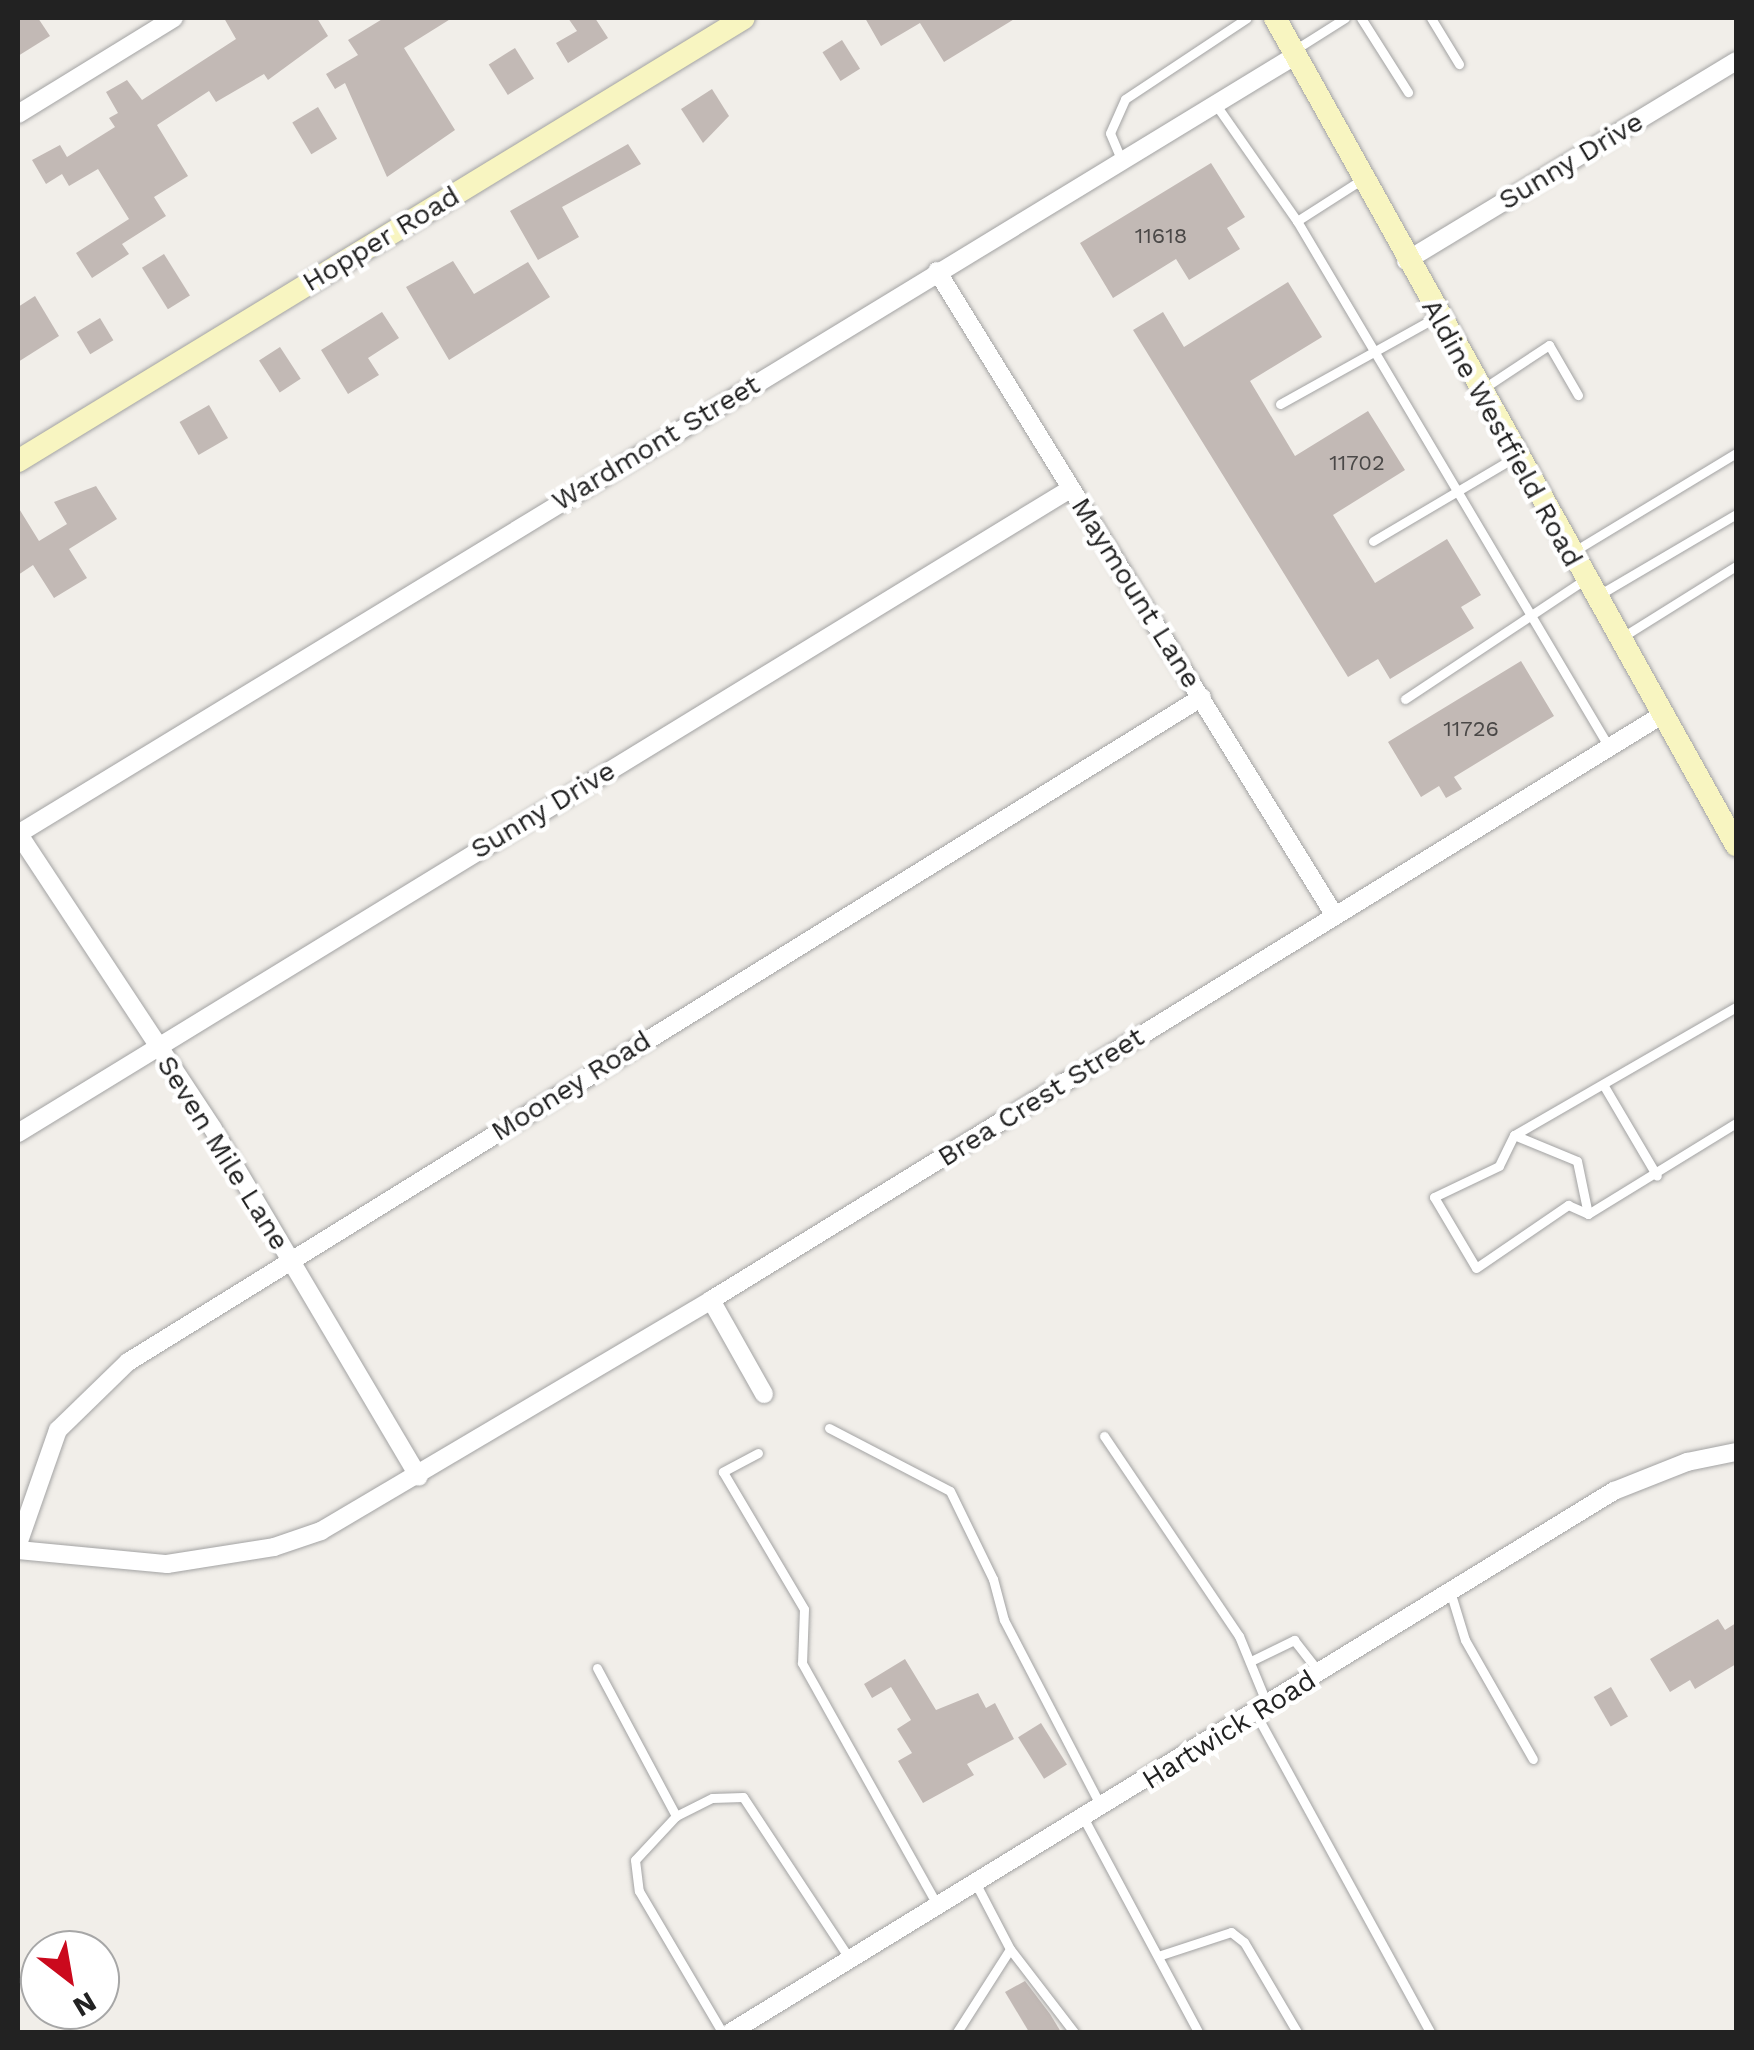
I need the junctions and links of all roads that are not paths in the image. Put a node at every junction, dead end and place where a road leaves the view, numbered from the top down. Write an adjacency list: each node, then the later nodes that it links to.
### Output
1 (174, 18): 13 (street)
2 (744, 18): 26 (main road, Hopper Road)
3 (1247, 18): 14 (lane)
4 (1275, 18): 8 (main road, Aldine Westfield Road)
5 (1345, 18): 8 (lane)
6 (1361, 18): 11 (lane)
7 (1430, 18): 10 (lane)
8 (1295, 53): 12 (street, Wardmont Street); 15 (main road, Aldine Westfield Road)
9 (1736, 61): 17 (street, Sunny Drive)
10 (1459, 64)
11 (1408, 92)
12 (1214, 102): 14 (street, Wardmont Street); 16 (lane)
13 (18, 114)
14 (1121, 158): 18 (street, Wardmont Street)
15 (1361, 180): 16 (lane); 17 (main road, Aldine Westfield Road)
16 (1297, 221): 20 (lane)
17 (1406, 260): 19 (main road, Aldine Westfield Road)
18 (937, 271): 27 (street, Maymount Lane); 40 (street, Wardmont Street)
19 (1436, 317): 20 (lane); 21 (main road, Aldine Westfield Road)
20 (1373, 352): 23 (lane); 28 (lane)
21 (1478, 392): 22 (lane); 25 (main road, Aldine Westfield Road)
22 (1578, 395)
23 (1280, 404)
24 (1736, 453): 31 (lane)
25 (1515, 457): 28 (lane); 31 (main road, Aldine Westfield Road)
26 (18, 461)
27 (1070, 489): 36 (street, Maymount Lane); 44 (street, Sunny Drive)
28 (1454, 493): 30 (lane); 34 (lane)
29 (1736, 514): 33 (lane)
30 (1373, 541)
31 (1570, 554): 33 (main road, Aldine Westfield Road)
32 (1736, 566): 35 (lane)
33 (1589, 589): 34 (lane); 35 (main road, Aldine Westfield Road)
34 (1529, 622): 37 (lane); 39 (lane)
35 (1618, 640): 38 (main road, Aldine Westfield Road)
36 (1202, 697): 42 (street, Maymount Lane); 51 (street, Mooney Road)
37 (1405, 699)
38 (1662, 715): 39 (street, Brea Crest Street); 41 (main road, Aldine Westfield Road)
39 (1608, 747): 42 (street, Brea Crest Street)
40 (18, 834): 44 (street, Seven Mile Lane)
41 (1736, 845)
42 (1335, 916): 52 (street, Brea Crest Street)
43 (1736, 1006): 45 (lane)
44 (157, 1045): 47 (street, Sunny Drive); 51 (street, Seven Mile Lane)
45 (1604, 1086): 48 (lane); 49 (lane)
46 (1736, 1123): 49 (lane)
47 (18, 1133)
48 (1514, 1135): 50 (lane); 50 (lane)
49 (1656, 1176): 50 (lane)
50 (1588, 1214)
51 (289, 1260): 58 (street, Seven Mile Lane); 59 (street, Mooney Road)
52 (712, 1300): 53 (street); 58 (street, Brea Crest Street)
53 (764, 1394)
54 (828, 1428): 66 (lane)
55 (1104, 1436): 61 (lane)
56 (1736, 1452): 60 (street, Hartwick Road)
57 (758, 1453): 70 (lane)
58 (419, 1477): 59 (street, Brea Crest Street)
59 (18, 1547)
60 (1450, 1591): 63 (street, Hartwick Road); 65 (lane)
61 (1253, 1660): 63 (lane); 64 (lane)
62 (597, 1668): 67 (lane)
63 (1319, 1674): 64 (street, Hartwick Road)
64 (1262, 1710): 66 (street, Hartwick Road); 80 (lane)
65 (1533, 1759)
66 (1102, 1808): 68 (street, Hartwick Road)
67 (676, 1816): 73 (lane); 74 (lane)
68 (1084, 1819): 69 (street, Hartwick Road); 72 (lane)
69 (976, 1884): 70 (street, Hartwick Road); 71 (lane)
70 (938, 1906): 73 (street, Hartwick Road)
71 (1010, 1949): 76 (lane); 77 (lane)
72 (1158, 1956): 78 (lane); 79 (lane)
73 (850, 1959): 75 (street, Hartwick Road)
74 (722, 2032)
75 (731, 2032)
76 (957, 2032)
77 (1074, 2032)
78 (1198, 2032)
79 (1297, 2032)
80 (1430, 2032)

